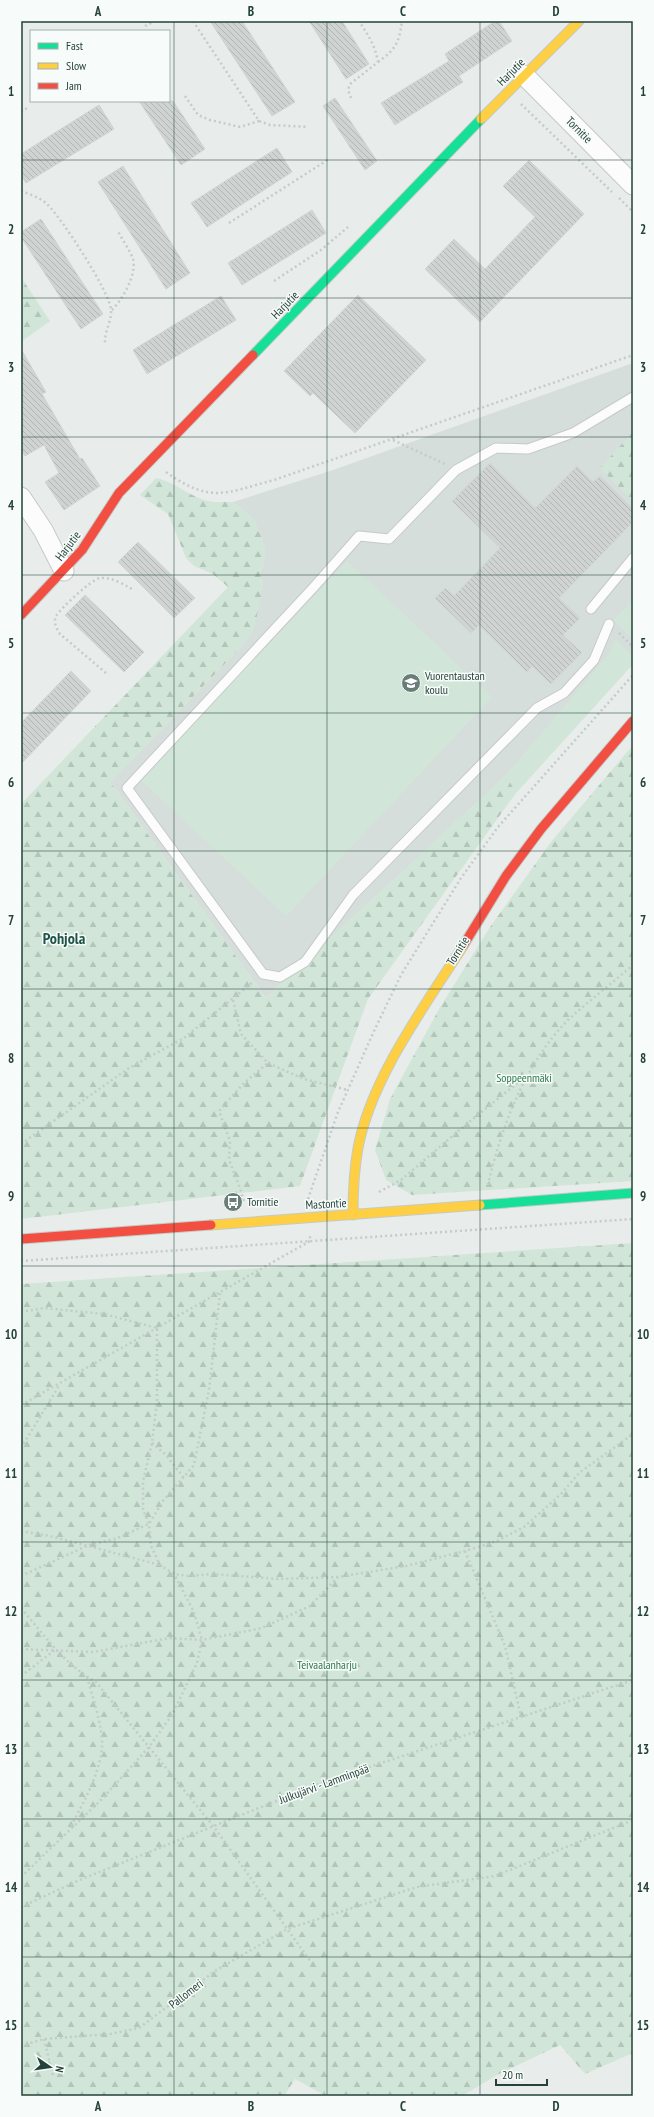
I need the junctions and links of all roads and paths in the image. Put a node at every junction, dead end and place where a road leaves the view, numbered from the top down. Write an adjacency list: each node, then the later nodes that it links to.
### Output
1 (155, 21): 6 (path)
2 (193, 21): 14 (path)
3 (359, 21): 7 (path)
4 (402, 21): 7 (path)
5 (579, 21): 8 (street, Harjutie)
6 (145, 26)
7 (378, 62): 10 (path)
8 (524, 75): 17 (street, Tornitie); 33 (street, Harjutie)
9 (185, 96): 14 (path)
10 (351, 98)
11 (517, 99): 19 (path)
12 (26, 108): 13 (path)
13 (21, 112)
14 (259, 121): 15 (path)
15 (308, 127)
16 (329, 159): 20 (path)
17 (633, 185)
18 (21, 191): 24 (path)
19 (633, 212)
20 (229, 223)
21 (351, 224): 23 (path)
22 (118, 231): 24 (path)
23 (274, 281)
24 (112, 310): 25 (path)
25 (105, 345)
26 (633, 355): 28 (path)
27 (633, 397): 29 (lane)
28 (393, 440): 29 (path); 30 (path)
29 (456, 470): 41 (lane)
30 (165, 472)
31 (21, 497): 33 (street)
32 (633, 558): 35 (lane)
33 (64, 571): 36 (street, Harjutie)
34 (132, 589): 38 (path)
35 (591, 609)
36 (21, 615)
37 (609, 624): 41 (lane)
38 (106, 673)
39 (633, 721): 51 (street, Tornitie)
40 (633, 965): 44 (path)
41 (263, 974): 42 (path)
42 (232, 999): 43 (path); 46 (path)
43 (268, 1063): 45 (path); 49 (path)
44 (526, 1076): 47 (path); 50 (path)
45 (348, 1090)
46 (21, 1144)
47 (401, 1180)
48 (633, 1193): 50 (street, Mastontie)
49 (244, 1201)
50 (483, 1205): 51 (street, Mastontie)
51 (353, 1215): 53 (street, Mastontie)
52 (633, 1219): 54 (path)
53 (21, 1239)
54 (310, 1241): 55 (path); 56 (path)
55 (21, 1261)
56 (220, 1293): 58 (path); 64 (path)
57 (21, 1312): 58 (path)
58 (157, 1329): 59 (path); 62 (path)
59 (61, 1384): 60 (path); 63 (path)
60 (21, 1405)
61 (633, 1434): 68 (path)
62 (152, 1443): 64 (path); 65 (path)
63 (21, 1448)
64 (184, 1478): 65 (path)
65 (148, 1524): 67 (path); 69 (path)
66 (21, 1531): 67 (path)
67 (89, 1545): 69 (path); 71 (path)
68 (465, 1551): 72 (path); 80 (path)
69 (160, 1565): 70 (path)
70 (174, 1574): 72 (path); 74 (path)
71 (21, 1576)
72 (338, 1577): 74 (path)
73 (22, 1611): 76 (path)
74 (202, 1640): 76 (path); 81 (path)
75 (21, 1649): 76 (path)
76 (55, 1650): 77 (path); 78 (path)
77 (21, 1676)
78 (87, 1676): 81 (path); 84 (path)
79 (633, 1680): 80 (path, Julkujärvi - Lamminpää)
80 (521, 1717): 83 (path, Julkujärvi - Lamminpää)
81 (149, 1747): 83 (path); 84 (path)
82 (633, 1820): 87 (path, Pallomeri)
83 (214, 1827): 86 (path, Julkujärvi - Lamminpää); 87 (path)
84 (71, 1828): 85 (path)
85 (21, 1877)
86 (21, 1907)
87 (287, 1929): 88 (path); 89 (path, Pallomeri)
88 (311, 1962)
89 (44, 2039): 90 (path, Pallomeri); 91 (path)
90 (21, 2046)
91 (53, 2076)

